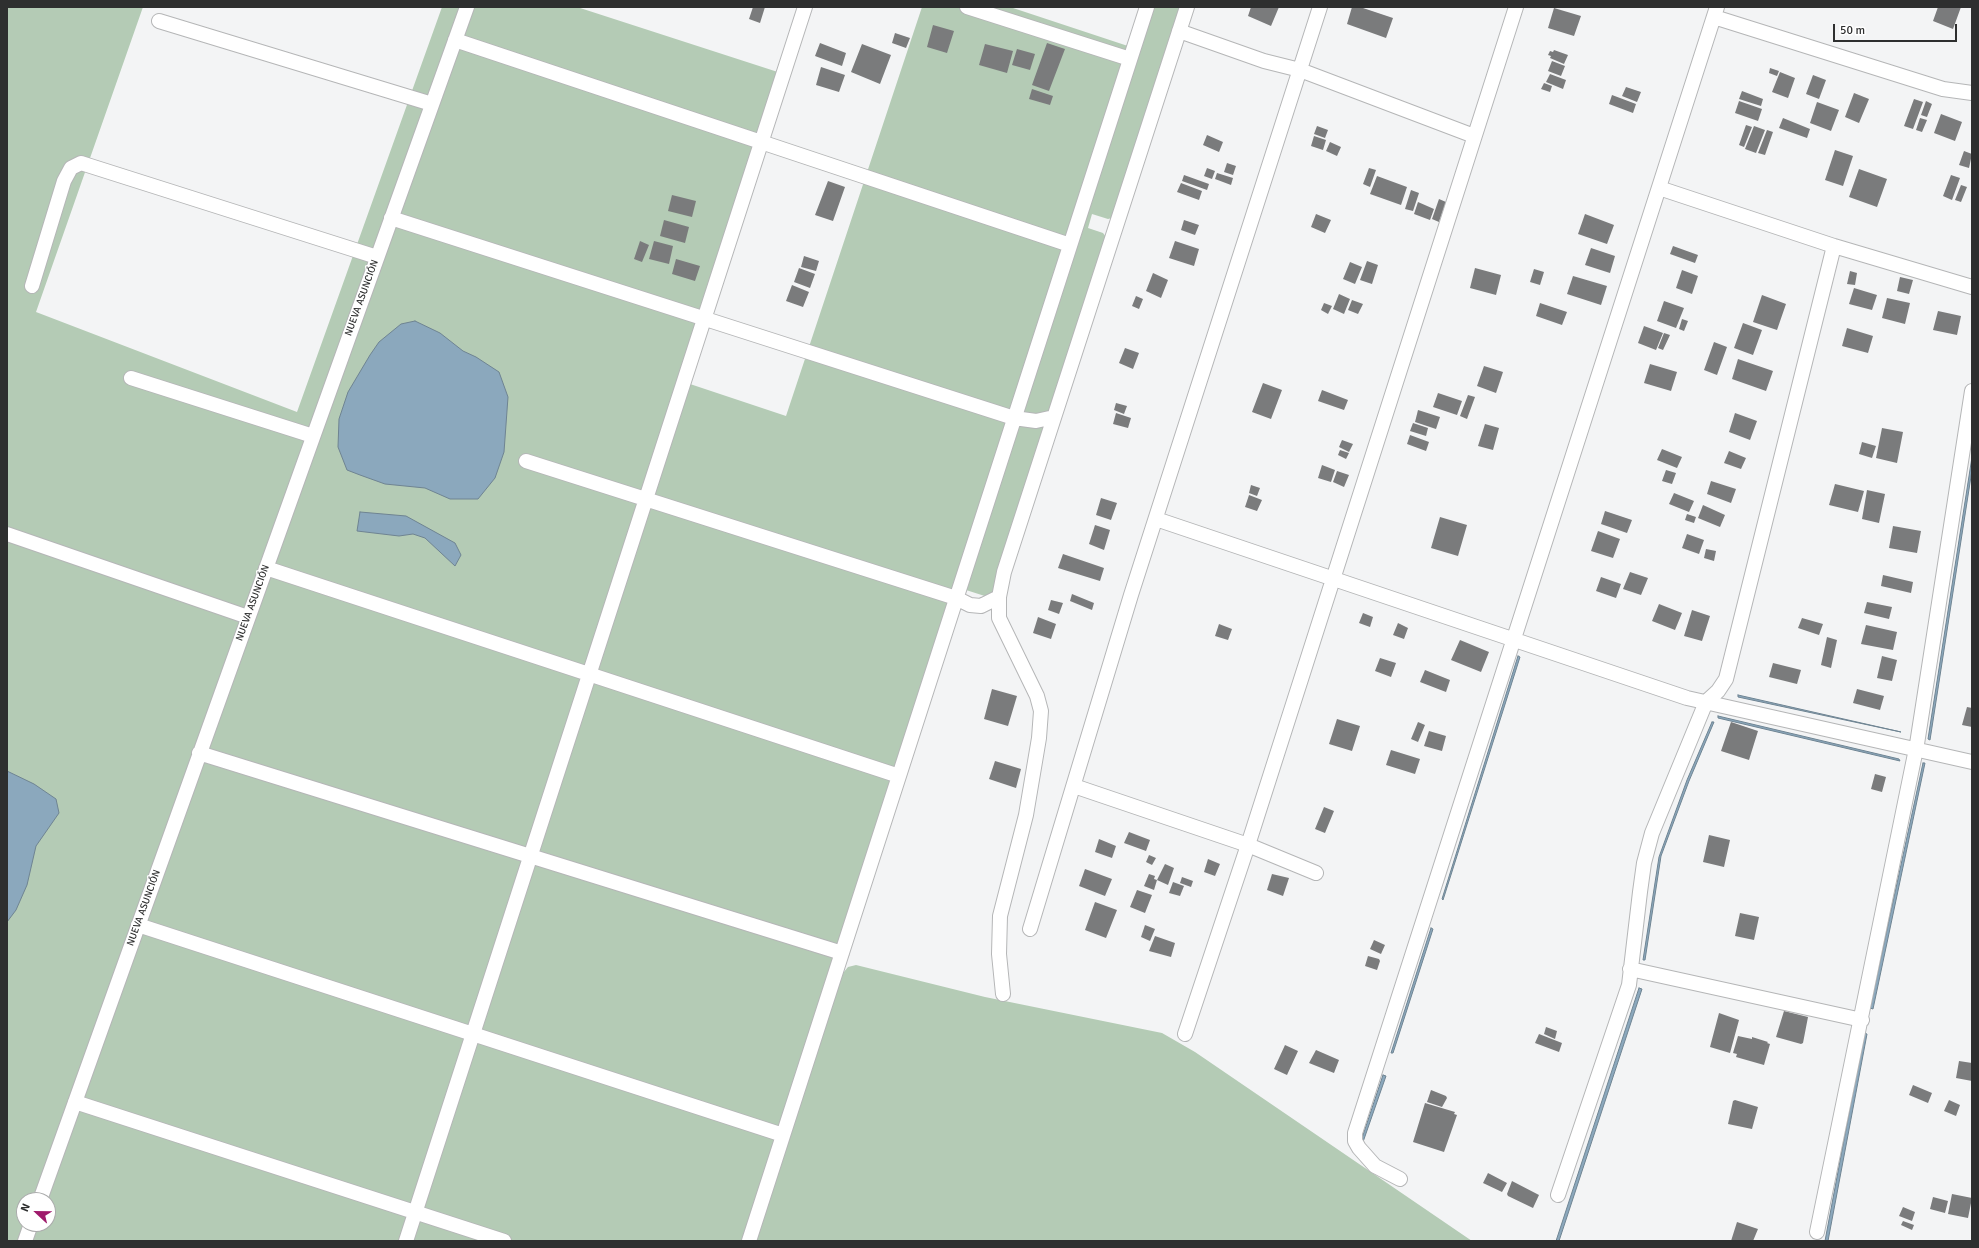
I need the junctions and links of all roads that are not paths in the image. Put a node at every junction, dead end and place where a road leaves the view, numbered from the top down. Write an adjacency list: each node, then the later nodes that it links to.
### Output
1 (467, 7): 11 (street, NUEVA ASUNCIÓN)
2 (805, 7): 17 (street)
3 (967, 7): 12 (street)
4 (1147, 7): 12 (street)
5 (1187, 7): 10 (street)
6 (1320, 7): 13 (street)
7 (1516, 7): 16 (street)
8 (1715, 12): 14 (street); 18 (street)
9 (159, 22): 15 (street)
10 (1179, 31): 13 (street); 28 (street)
11 (455, 40): 15 (street, NUEVA ASUNCIÓN); 17 (street)
12 (1130, 59): 20 (street)
13 (1300, 70): 16 (street); 33 (street)
14 (1972, 93)
15 (432, 104): 19 (street, NUEVA ASUNCIÓN)
16 (1474, 136): 36 (street)
17 (761, 142): 20 (street); 25 (street)
18 (1658, 188): 21 (street); 40 (street)
19 (391, 218): 22 (street, NUEVA ASUNCIÓN); 25 (street)
20 (1070, 245): 29 (street)
21 (1834, 246): 24 (street); 42 (street)
22 (377, 257): 23 (street); 30 (street, NUEVA ASUNCIÓN)
23 (32, 286)
24 (1972, 287)
25 (704, 318): 29 (street); 32 (street)
26 (131, 378): 30 (street)
27 (1972, 392): 43 (street)
28 (1054, 417): 29 (street); 37 (street)
29 (1014, 418): 38 (street)
30 (313, 436): 35 (street, NUEVA ASUNCIÓN)
31 (526, 461): 32 (street)
32 (646, 499): 38 (street); 41 (street)
33 (1156, 519): 36 (street); 47 (street)
34 (7, 534): 39 (street)
35 (266, 568): 39 (street, NUEVA ASUNCIÓN); 41 (street)
36 (1332, 578): 40 (street); 48 (street)
37 (999, 597): 38 (street); 55 (street)
38 (956, 598): 46 (street)
39 (248, 617): 44 (street, NUEVA ASUNCIÓN)
40 (1513, 639): 42 (street); 61 (street)
41 (589, 674): 46 (street); 49 (street)
42 (1706, 702): 43 (street); 54 (street)
43 (1916, 750): 45 (street); 56 (street)
44 (199, 753): 49 (street); 51 (street, NUEVA ASUNCIÓN)
45 (1972, 762)
46 (899, 776): 53 (street)
47 (1074, 786): 48 (street); 52 (street)
48 (1248, 845): 50 (street); 58 (street)
49 (530, 856): 53 (street); 57 (street)
50 (1316, 872)
51 (138, 925): 57 (street); 59 (street, NUEVA ASUNCIÓN)
52 (1030, 929)
53 (842, 953): 60 (street)
54 (1630, 969): 56 (street); 63 (street)
55 (1003, 994)
56 (1862, 1020): 65 (street)
57 (473, 1034): 60 (street); 64 (street)
58 (1185, 1034)
59 (75, 1102): 62 (street, NUEVA ASUNCIÓN); 64 (street)
60 (783, 1135): 68 (street)
61 (1400, 1179)
62 (43, 1192)
63 (1558, 1195)
64 (416, 1212): 66 (street); 67 (street)
65 (1817, 1232)
66 (406, 1241)
67 (504, 1241)
68 (749, 1241)

